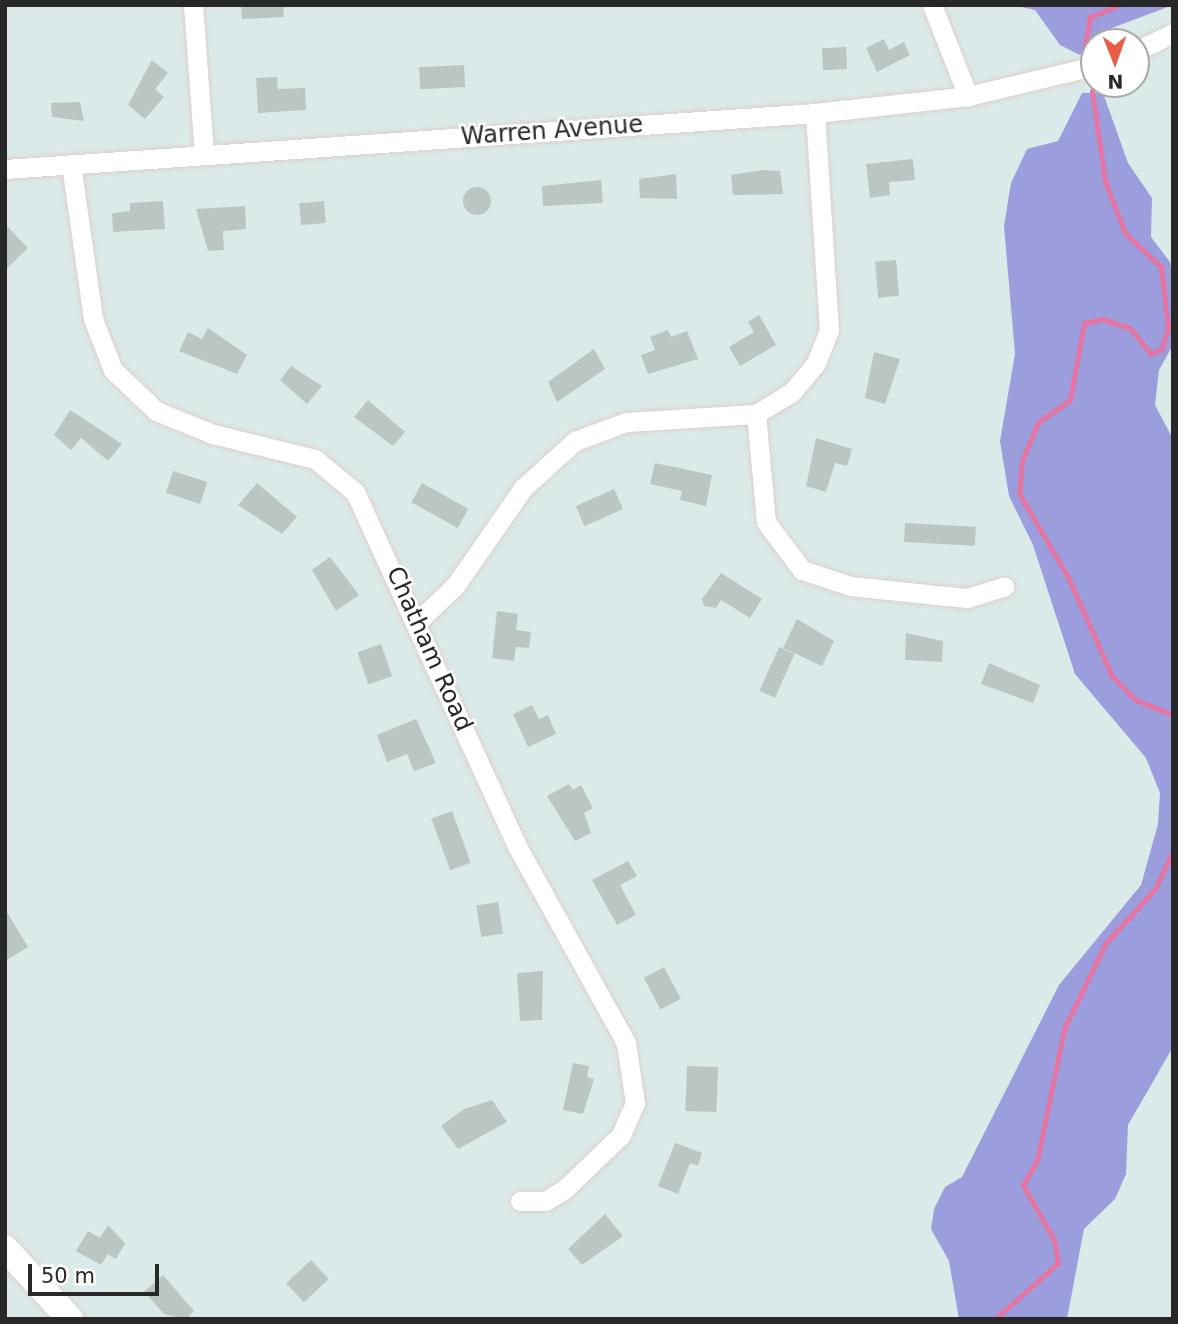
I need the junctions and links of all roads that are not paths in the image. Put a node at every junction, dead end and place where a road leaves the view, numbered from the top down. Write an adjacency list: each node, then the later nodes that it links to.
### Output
1 (193, 5): 8 (street)
2 (932, 5): 6 (street)
3 (1173, 33): 4 (street)
4 (1150, 44)
5 (1080, 69): 6 (street, Warren Avenue)
6 (968, 96): 7 (street, Warren Avenue)
7 (816, 113): 8 (street, Warren Avenue); 11 (street)
8 (204, 155): 9 (street, Warren Avenue)
9 (71, 164): 10 (street, Warren Avenue); 13 (street, Chatham Road)
10 (5, 169)
11 (756, 414): 12 (street); 13 (street)
12 (1004, 587)
13 (417, 622): 14 (street, Chatham Road)
14 (520, 1201)
15 (5, 1248): 16 (main road)
16 (70, 1319)

